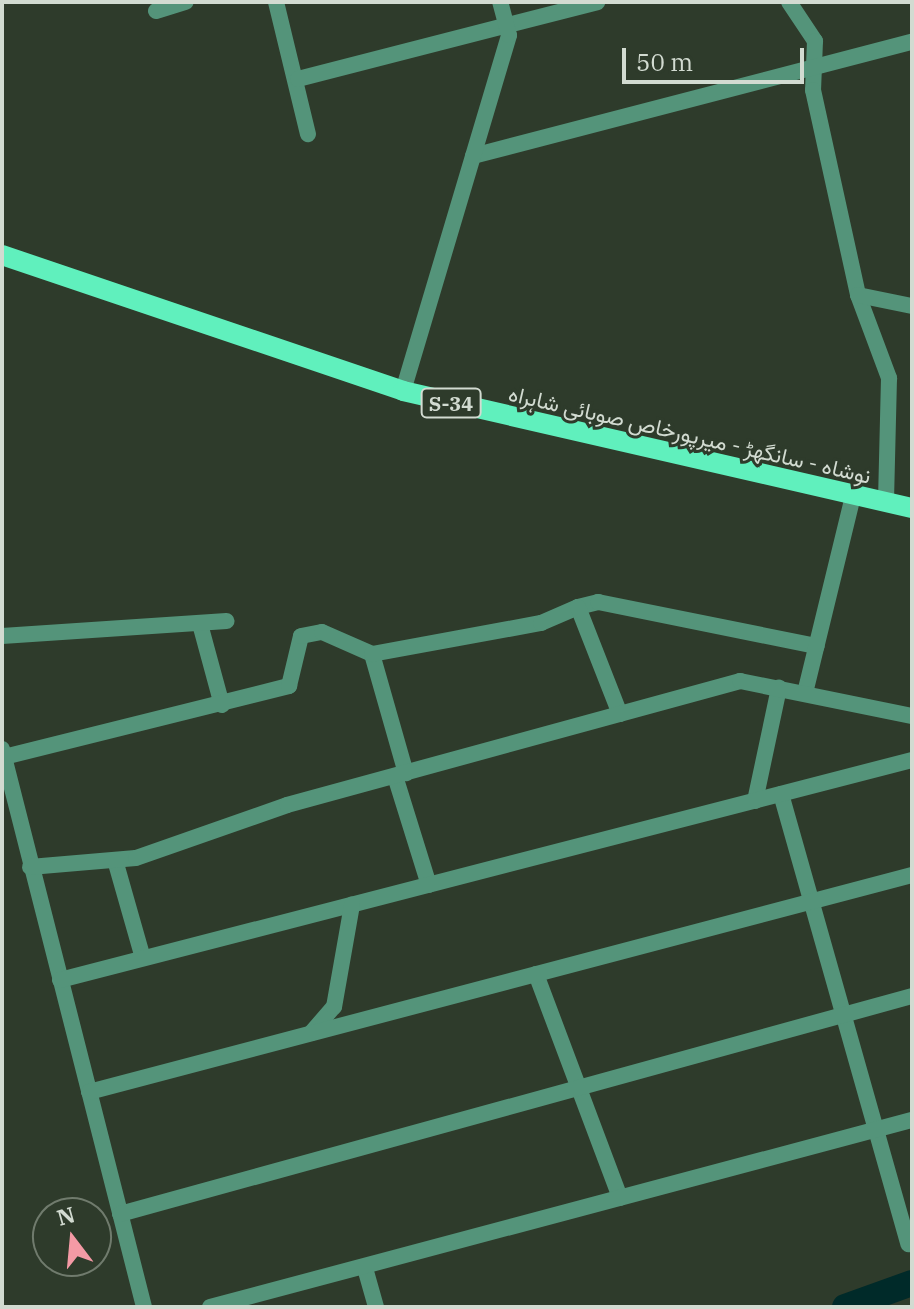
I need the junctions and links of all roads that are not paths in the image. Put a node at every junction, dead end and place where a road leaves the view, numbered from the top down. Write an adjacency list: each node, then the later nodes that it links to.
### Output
1 (186, 2): 6 (street)
2 (276, 2): 10 (street)
3 (500, 2): 7 (street)
4 (597, 2): 7 (street)
5 (789, 2): 9 (street)
6 (156, 11)
7 (506, 25): 10 (street); 12 (street)
8 (912, 42): 9 (street)
9 (814, 70): 12 (street); 14 (street)
10 (298, 79): 11 (street)
11 (308, 134)
12 (473, 156): 16 (street)
13 (2, 255): 16 (main road, نوشاہ - سانگھڑ - میرپورخاص صوبائی شاہراہ / S-34)
14 (858, 295): 15 (street); 18 (street)
15 (912, 306)
16 (403, 391): 17 (main road, نوشاہ - سانگھڑ - میرپورخاص صوبائی شاہراہ / S-34)
17 (853, 496): 18 (main road, نوشاہ - سانگھڑ - میرپورخاص صوبائی شاہراہ / S-34); 24 (street)
18 (886, 503): 19 (main road, نوشاہ - سانگھڑ - میرپورخاص صوبائی شاہراہ / S-34)
19 (912, 508)
20 (578, 607): 24 (street); 25 (street); 29 (street)
21 (226, 621): 22 (street)
22 (200, 624): 23 (street); 28 (street)
23 (2, 636)
24 (817, 646): 27 (street)
25 (372, 654): 28 (street); 33 (street)
26 (779, 688): 27 (street); 29 (street); 35 (street)
27 (805, 693): 30 (street)
28 (222, 705): 31 (street)
29 (620, 714): 33 (street)
30 (912, 716)
31 (3, 753): 37 (street)
32 (912, 760): 34 (street)
33 (401, 774): 36 (street); 39 (street)
34 (781, 794): 35 (street); 40 (street)
35 (755, 801): 39 (street)
36 (115, 860): 37 (street); 42 (street)
37 (30, 867): 44 (street)
38 (912, 875): 40 (street)
39 (429, 885): 41 (street)
40 (808, 903): 43 (street); 47 (street)
41 (352, 905): 42 (street); 46 (street)
42 (143, 958): 44 (street)
43 (536, 974): 48 (street); 50 (street)
44 (60, 980): 51 (street)
45 (912, 996): 47 (street)
46 (334, 1007): 48 (street); 49 (street)
47 (839, 1017): 50 (street); 53 (street)
48 (360, 1021): 49 (street)
49 (310, 1034): 51 (street)
50 (580, 1088): 54 (street); 55 (street)
51 (89, 1092): 55 (street)
52 (912, 1120): 53 (street)
53 (873, 1130): 54 (street); 56 (street)
54 (620, 1198): 57 (street)
55 (120, 1214): 58 (street)
56 (908, 1244)
57 (365, 1268): 59 (street); 60 (street)
58 (144, 1307)
59 (210, 1307)
60 (376, 1307)

